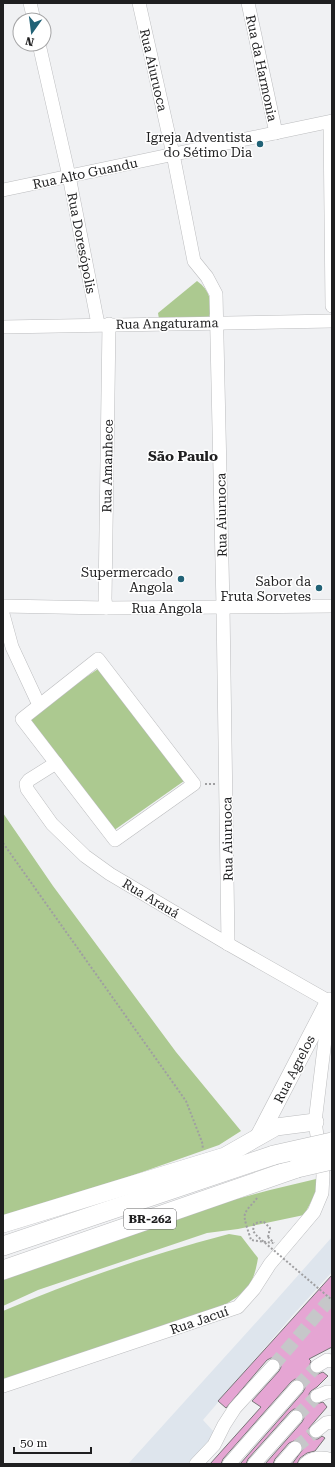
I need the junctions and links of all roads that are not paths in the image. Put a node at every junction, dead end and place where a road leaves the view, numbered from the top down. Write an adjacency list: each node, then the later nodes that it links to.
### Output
1 (138, 3): 6 (street, Rua Aiuruoca)
2 (248, 3): 5 (street, Rua da Harmonia)
3 (41, 52): 7 (street, Rua Doresópolis)
4 (331, 122): 5 (street, Rua Alto Guandu); 9 (street)
5 (276, 133): 6 (street, Rua Alto Guandu)
6 (173, 154): 7 (street, Rua Alto Guandu); 11 (street, Rua Aiuruoca)
7 (69, 176): 8 (street, Rua Alto Guandu); 12 (street, Rua Doresópolis)
8 (3, 190)
9 (332, 306)
10 (332, 321): 11 (street, Rua Angaturama)
11 (217, 323): 12 (street, Rua Angaturama); 16 (street, Rua Aiuruoca)
12 (104, 324): 13 (street, Rua Angaturama); 17 (street, Rua Amanhece)
13 (3, 327)
14 (3, 606): 17 (street, Rua Angola)
15 (332, 606): 16 (street, Rua Angola)
16 (223, 607): 17 (street, Rua Angola); 21 (street, Rua Aiuruoca)
17 (106, 608)
18 (3, 614): 19 (street)
19 (39, 705): 20 (street); 20 (street)
20 (56, 762): 21 (street, Rua Arauá)
21 (228, 944): 22 (street, Rua Arauá)
22 (331, 1000): 23 (street, Rua Jacuí); 24 (main road, Rua Agrelos)
23 (315, 1122): 24 (main road); 33 (street, Rua Jacuí)
24 (259, 1137): 27 (main road)
25 (332, 1142): 28 (highway, BR-262, bridge)
26 (332, 1160): 29 (highway, BR-262, bridge)
27 (3, 1224)
28 (3, 1246)
29 (3, 1270)
30 (332, 1361): 32 (street)
31 (273, 1366): 42 (street)
32 (316, 1366)
33 (3, 1386)
34 (297, 1387): 43 (street)
35 (332, 1392): 36 (street)
36 (317, 1396)
37 (296, 1417): 44 (street)
38 (332, 1422): 39 (street)
39 (316, 1431)
40 (295, 1448): 45 (street)
41 (332, 1460): 46 (street)
42 (196, 1464)
43 (229, 1464)
44 (254, 1464)
45 (281, 1464)
46 (305, 1464)

